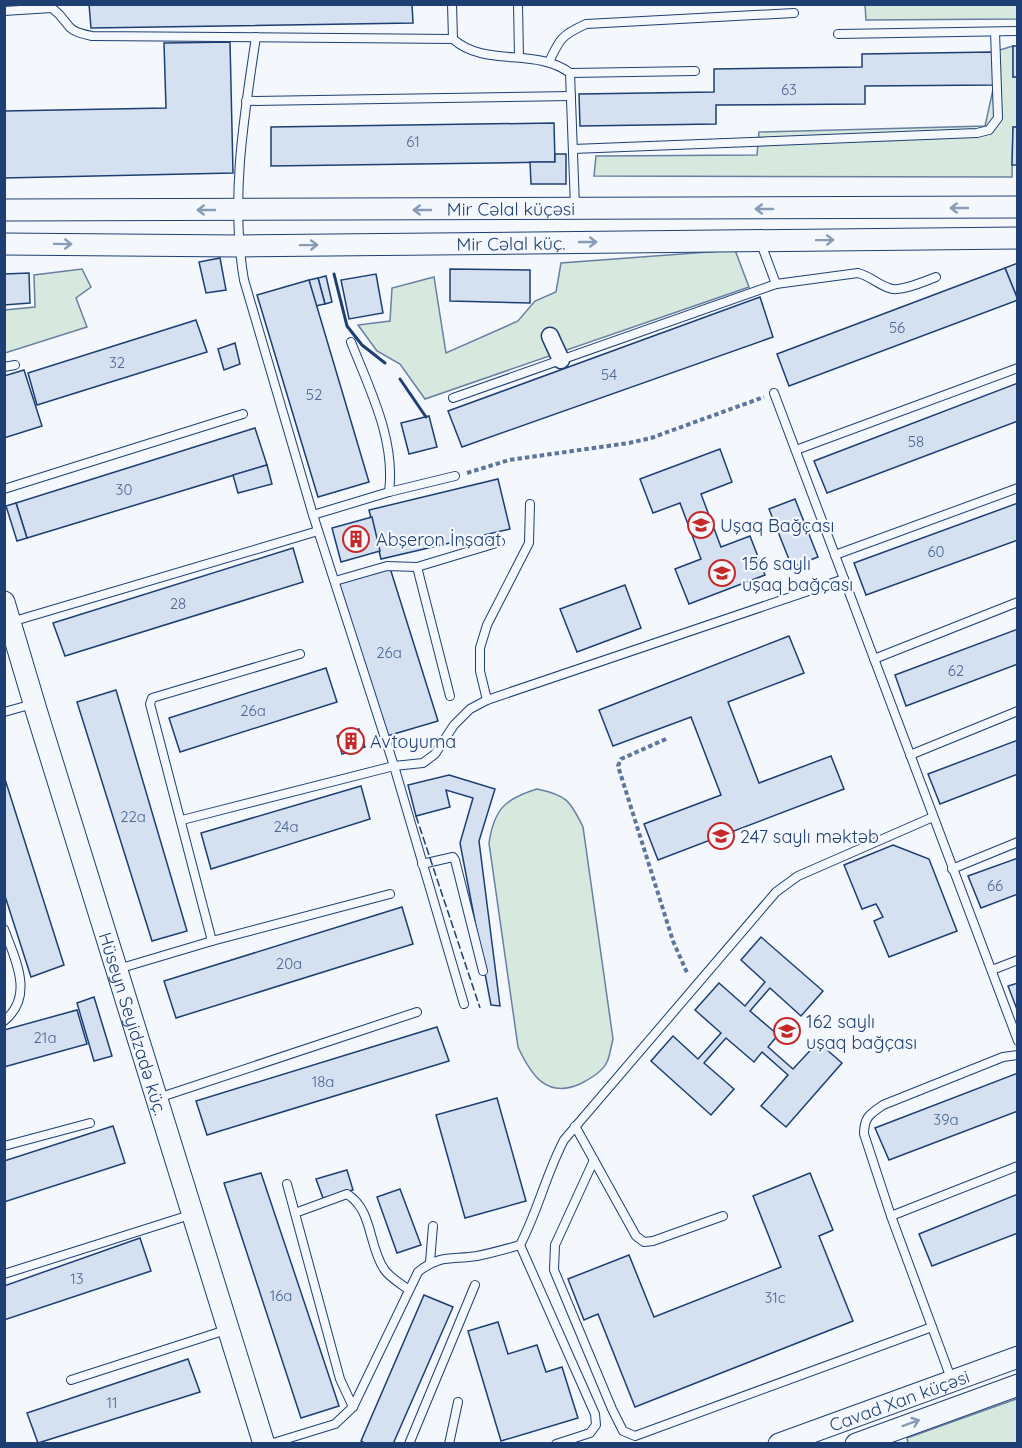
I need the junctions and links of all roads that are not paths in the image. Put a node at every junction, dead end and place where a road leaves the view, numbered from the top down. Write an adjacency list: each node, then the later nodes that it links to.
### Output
1 (452, 4): 9 (lane)
2 (518, 4): 10 (lane)
3 (4, 11): 8 (lane)
4 (794, 12): 11 (lane)
5 (1017, 31): 6 (lane)
6 (994, 32): 7 (lane); 16 (lane)
7 (838, 34)
8 (256, 37): 9 (lane); 15 (lane)
9 (453, 39): 10 (lane)
10 (519, 57): 11 (lane)
11 (549, 62): 13 (lane)
12 (695, 71): 13 (lane)
13 (570, 73): 14 (lane)
14 (571, 96): 15 (lane); 16 (lane)
15 (246, 101): 19 (lane)
16 (573, 149): 20 (lane)
17 (1017, 207): 20 (street, Mir Cəlal küçəsi, one-way to 20)
18 (4, 210): 19 (street, Mir Cəlal küçəsi, one-way to 18)
19 (238, 210): 20 (street, Mir Cəlal küçəsi, one-way to 19); 24 (lane)
20 (575, 210)
21 (1017, 238): 22 (street, Mir Cəlal küç., one-way to 21)
22 (760, 240): 24 (street, Mir Cəlal küç., one-way to 22); 26 (lane)
23 (4, 244): 24 (street, Mir Cəlal küç., one-way to 24)
24 (238, 246): 42 (lane)
25 (936, 277): 26 (lane)
26 (776, 284): 29 (lane)
27 (550, 336): 29 (street)
28 (351, 342): 40 (lane)
29 (561, 360): 34 (lane)
30 (15, 365): 31 (lane)
31 (4, 367)
32 (1017, 368): 36 (lane)
33 (774, 393): 36 (lane)
34 (453, 398)
35 (243, 414): 39 (lane)
36 (796, 450): 45 (lane)
37 (455, 476): 40 (lane)
38 (1017, 488): 45 (lane)
39 (4, 489)
40 (389, 492): 42 (lane)
41 (530, 504): 55 (lane)
42 (313, 515): 43 (lane)
43 (318, 531): 48 (lane); 51 (lane)
44 (501, 542): 46 (lane)
45 (835, 555): 47 (lane)
46 (417, 567): 48 (lane); 54 (lane)
47 (844, 579): 53 (lane); 55 (lane)
48 (335, 581): 60 (lane)
49 (4, 602): 51 (street, Hüseyn Seyidzadə küç.)
50 (1017, 602): 53 (lane)
51 (7, 623): 56 (street, Hüseyn Seyidzadə küç.)
52 (300, 654): 62 (lane)
53 (874, 659): 59 (lane)
54 (450, 696)
55 (487, 700): 60 (lane)
56 (35, 703): 58 (lane); 70 (street, Hüseyn Seyidzadə küç.)
57 (1017, 711): 59 (lane)
58 (4, 712)
59 (910, 755): 61 (lane)
60 (394, 766): 62 (lane); 64 (lane)
61 (933, 817): 65 (lane); 80 (lane)
62 (182, 820): 68 (lane)
63 (1017, 842): 65 (lane)
64 (422, 864): 72 (lane); 73 (lane)
65 (952, 869): 71 (lane)
66 (390, 894): 68 (lane)
67 (4, 929): 75 (lane)
68 (212, 941): 70 (lane)
69 (1017, 960): 71 (lane)
70 (117, 969): 78 (street, Hüseyn Seyidzadə küç.)
71 (992, 970): 76 (lane)
72 (483, 971)
73 (464, 1004)
74 (417, 1012): 78 (lane)
75 (4, 1021)
76 (1017, 1041)
77 (1017, 1055): 88 (lane)
78 (157, 1098): 85 (street, Hüseyn Seyidzadə küç.)
79 (90, 1123): 81 (lane)
80 (575, 1126): 82 (lane); 90 (lane)
81 (4, 1146)
82 (594, 1160): 87 (lane); 95 (lane)
83 (1017, 1166): 88 (lane)
84 (287, 1184): 86 (lane)
85 (193, 1213): 92 (lane); 96 (street, Hüseyn Seyidzadə küç.)
86 (295, 1213): 94 (lane); 102 (lane)
87 (723, 1216)
88 (891, 1216): 95 (lane)
89 (433, 1226): 91 (lane)
90 (520, 1245): 91 (lane); 108 (lane)
91 (430, 1262): 94 (lane)
92 (4, 1274)
93 (475, 1285): 106 (lane)
94 (409, 1290): 102 (lane)
95 (932, 1327): 99 (lane)
96 (229, 1329): 98 (lane); 104 (street, Hüseyn Seyidzadə küç.)
97 (1017, 1357): 99 (street, Cavad Xan küçəsi)
98 (71, 1380)
99 (952, 1381): 109 (street, Cavad Xan küçəsi)
100 (1017, 1385): 103 (street, Cavad Xan küçəsi, one-way to 100)
101 (458, 1402): 107 (lane)
102 (353, 1407): 105 (lane)
103 (886, 1438): 110 (street, Cavad Xan küçəsi)
104 (264, 1443)
105 (270, 1443)
106 (409, 1443)
107 (449, 1443)
108 (556, 1443)
109 (779, 1443)
110 (856, 1443)

